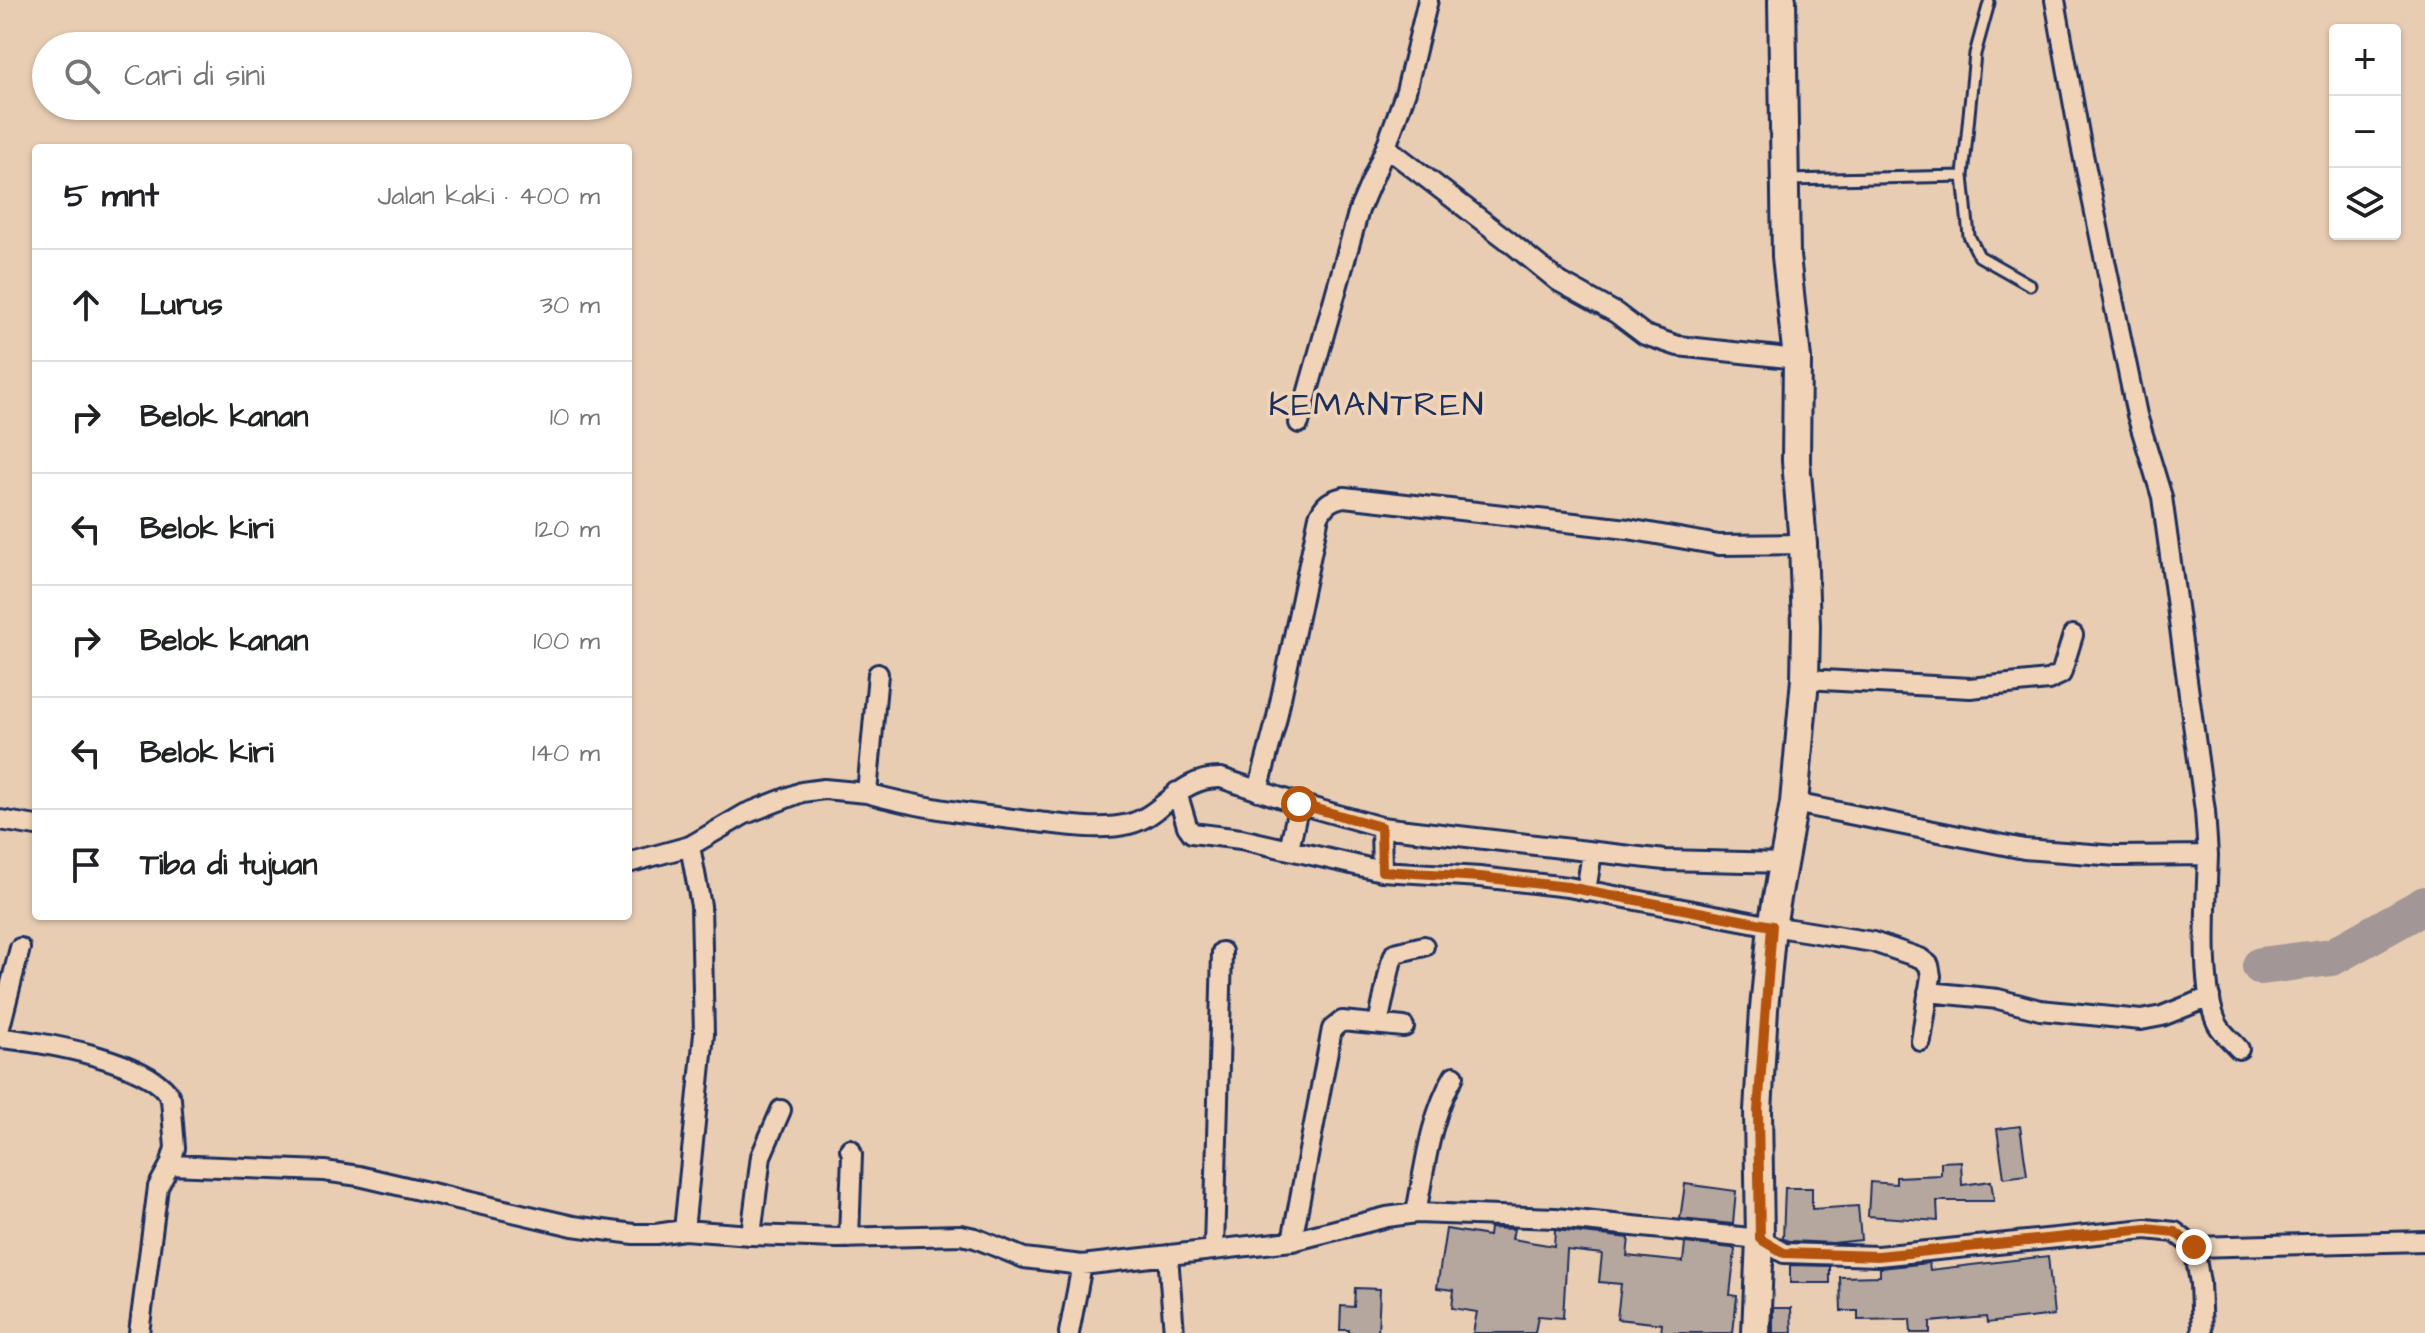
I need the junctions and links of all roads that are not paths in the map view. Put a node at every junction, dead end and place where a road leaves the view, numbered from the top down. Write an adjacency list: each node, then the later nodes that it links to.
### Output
1 (1428, 0): 5 (street)
2 (1782, 0): 7 (street)
3 (2055, 0): 25 (street)
4 (1989, 3): 6 (lane)
5 (1386, 147): 9 (street); 10 (street)
6 (1963, 176): 7 (lane); 8 (lane)
7 (1784, 181): 9 (street)
8 (2030, 285)
9 (1797, 359): 11 (street)
10 (1299, 423)
11 (1803, 544): 14 (street); 15 (street)
12 (2073, 635): 14 (street)
13 (878, 674): 16 (street)
14 (1805, 679): 18 (street)
15 (1258, 791): 17 (street); 19 (street)
16 (867, 793): 17 (street); 24 (street)
17 (1180, 799): 23 (street)
18 (1794, 803): 25 (street); 29 (street)
19 (1298, 810): 22 (street); 23 (street)
20 (0, 820): 21 (street)
21 (32, 825)
22 (1380, 832): 26 (street); 28 (street)
23 (1290, 845): 28 (street)
24 (691, 850): 27 (street); 48 (street)
25 (2208, 855): 36 (street)
26 (1592, 857): 29 (street); 30 (street)
27 (632, 862)
28 (1381, 865): 30 (street)
29 (1781, 878): 31 (street)
30 (1587, 886): 31 (street)
31 (1772, 926): 35 (street); 51 (street)
32 (1424, 946): 37 (street)
33 (20, 948): 38 (street)
34 (1222, 952): 55 (street)
35 (1928, 992): 36 (street); 41 (street)
36 (2210, 997): 42 (street)
37 (1378, 1024): 39 (street); 52 (street)
38 (0, 1027)
39 (1404, 1027)
40 (0, 1038): 46 (street)
41 (1921, 1041)
42 (2239, 1049)
43 (1454, 1076): 47 (street)
44 (781, 1110): 49 (street)
45 (850, 1149): 50 (street)
46 (170, 1165): 48 (street); 58 (street)
47 (1416, 1213): 51 (street); 52 (street)
48 (684, 1230): 49 (street)
49 (751, 1235): 50 (street)
50 (849, 1238): 57 (street)
51 (1760, 1239): 54 (street); 61 (street)
52 (1292, 1241): 55 (street)
53 (2425, 1241): 54 (street)
54 (2194, 1247): 62 (street)
55 (1214, 1249): 56 (street)
56 (1168, 1255): 57 (street); 60 (street)
57 (1082, 1265): 59 (street)
58 (139, 1333)
59 (1069, 1333)
60 (1174, 1333)
61 (1756, 1333)
62 (2202, 1333)

